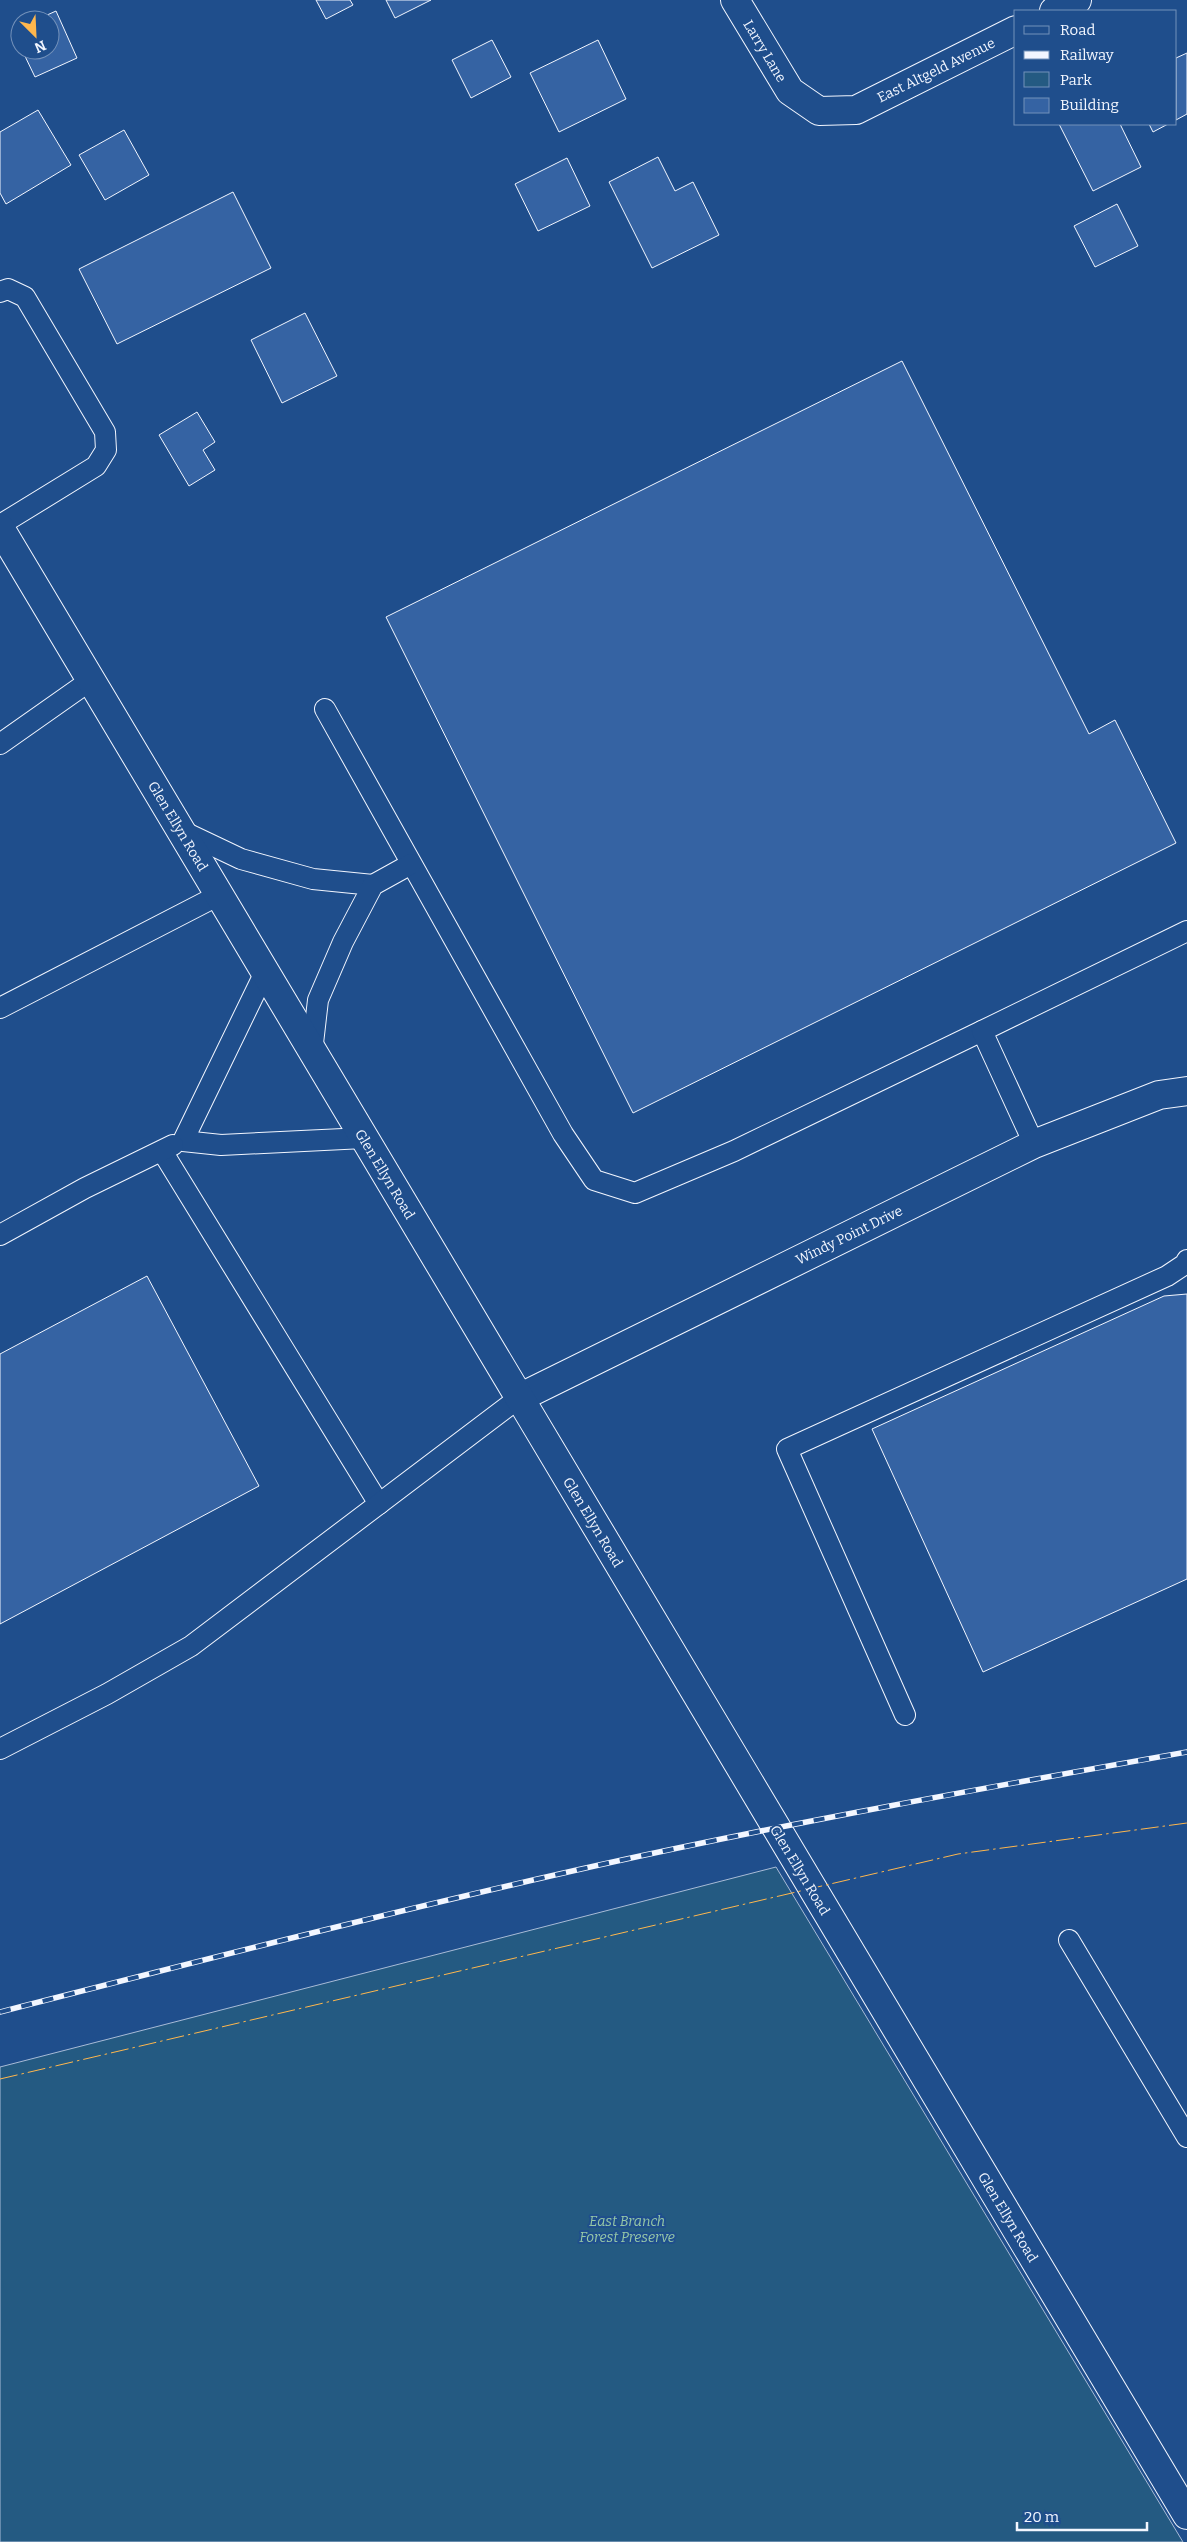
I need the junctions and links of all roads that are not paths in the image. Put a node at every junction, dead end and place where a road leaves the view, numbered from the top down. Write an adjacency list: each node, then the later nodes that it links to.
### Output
1 (735, 0): 5 (street, Larry Lane)
2 (1077, 0): 3 (street)
3 (1056, 10)
4 (1014, 31): 5 (street, East Altgeld Avenue)
5 (856, 110)
6 (0, 292): 7 (lane)
7 (0, 526): 8 (street, Glen Ellyn Road)
8 (91, 680): 10 (lane); 11 (street, Glen Ellyn Road)
9 (324, 709): 12 (lane)
10 (0, 744)
11 (180, 830): 13 (lane); 14 (street, Glen Ellyn Road)
12 (411, 864): 13 (lane); 18 (lane)
13 (373, 885): 19 (lane)
14 (219, 894): 16 (street, Glen Ellyn Road); 17 (lane)
15 (1187, 931): 18 (lane)
16 (265, 972): 19 (street, Glen Ellyn Road); 22 (lane)
17 (0, 1008)
18 (982, 1030): 23 (lane)
19 (312, 1052): 21 (street, Glen Ellyn Road)
20 (1187, 1091): 23 (street, Windy Point Drive)
21 (364, 1138): 22 (lane); 27 (street, Glen Ellyn Road)
22 (184, 1141): 24 (lane)
23 (1034, 1144): 27 (street, Windy Point Drive)
24 (162, 1151): 25 (lane); 28 (lane)
25 (0, 1236)
26 (1187, 1260): 29 (lane)
27 (519, 1398): 28 (lane); 33 (street, Glen Ellyn Road)
28 (379, 1504): 30 (lane)
29 (905, 1716)
30 (0, 1749)
31 (1069, 1940): 32 (lane)
32 (1187, 2137)
33 (1187, 2515)

